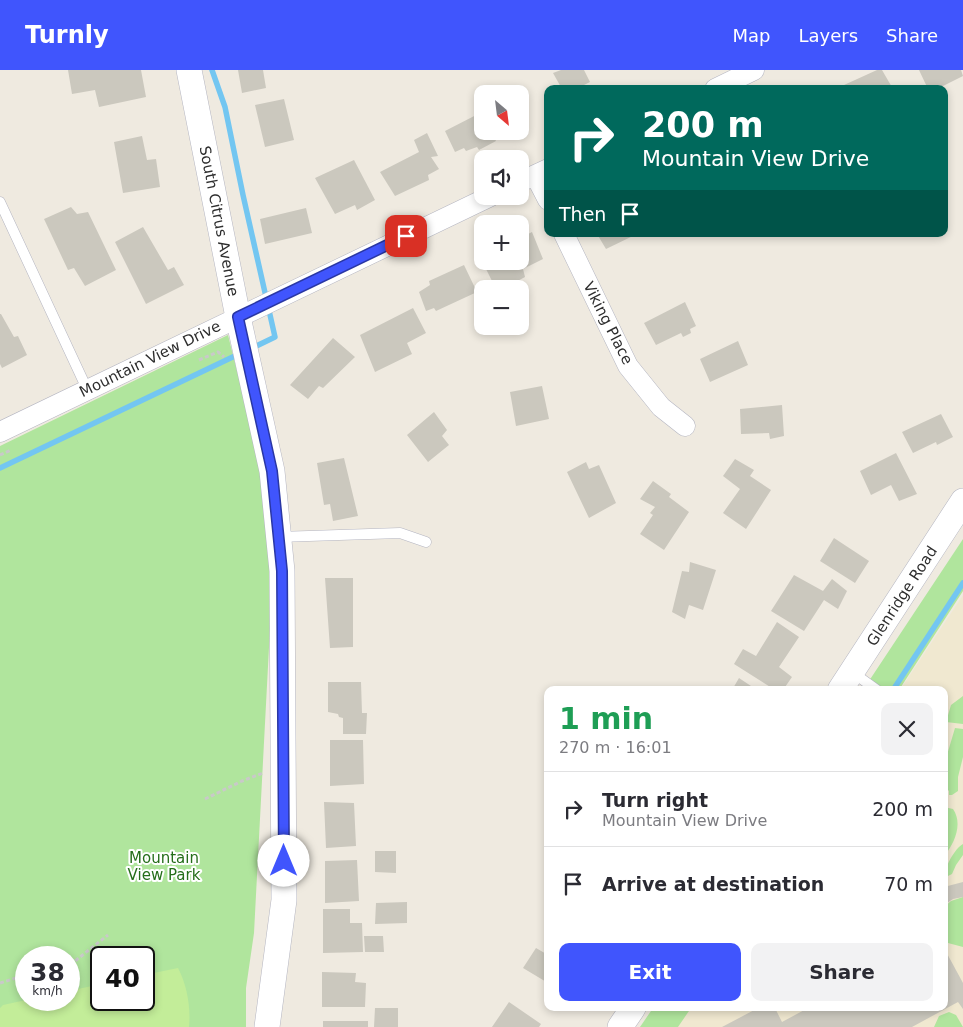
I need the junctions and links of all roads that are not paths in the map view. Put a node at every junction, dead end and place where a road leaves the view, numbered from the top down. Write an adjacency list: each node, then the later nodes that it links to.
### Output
1 (189, 70): 9 (street, South Citrus Avenue)
2 (754, 70): 3 (street)
3 (723, 85)
4 (534, 175): 5 (street)
5 (544, 193)
6 (0, 202): 10 (lane)
7 (474, 204): 9 (street, Mountain View Drive)
8 (565, 237): 11 (street, Viking Place)
9 (238, 317): 10 (street, Mountain View Drive); 14 (street, South Citrus Avenue)
10 (87, 390): 12 (street, Mountain View Drive)
11 (685, 426)
12 (0, 432)
13 (963, 501): 16 (street, Glenridge Road)
14 (278, 537): 15 (lane); 19 (street, South Citrus Avenue)
15 (426, 542)
16 (846, 681): 17 (lane)
17 (863, 686)
18 (631, 1011): 20 (street)
19 (267, 1027)
20 (620, 1027)

